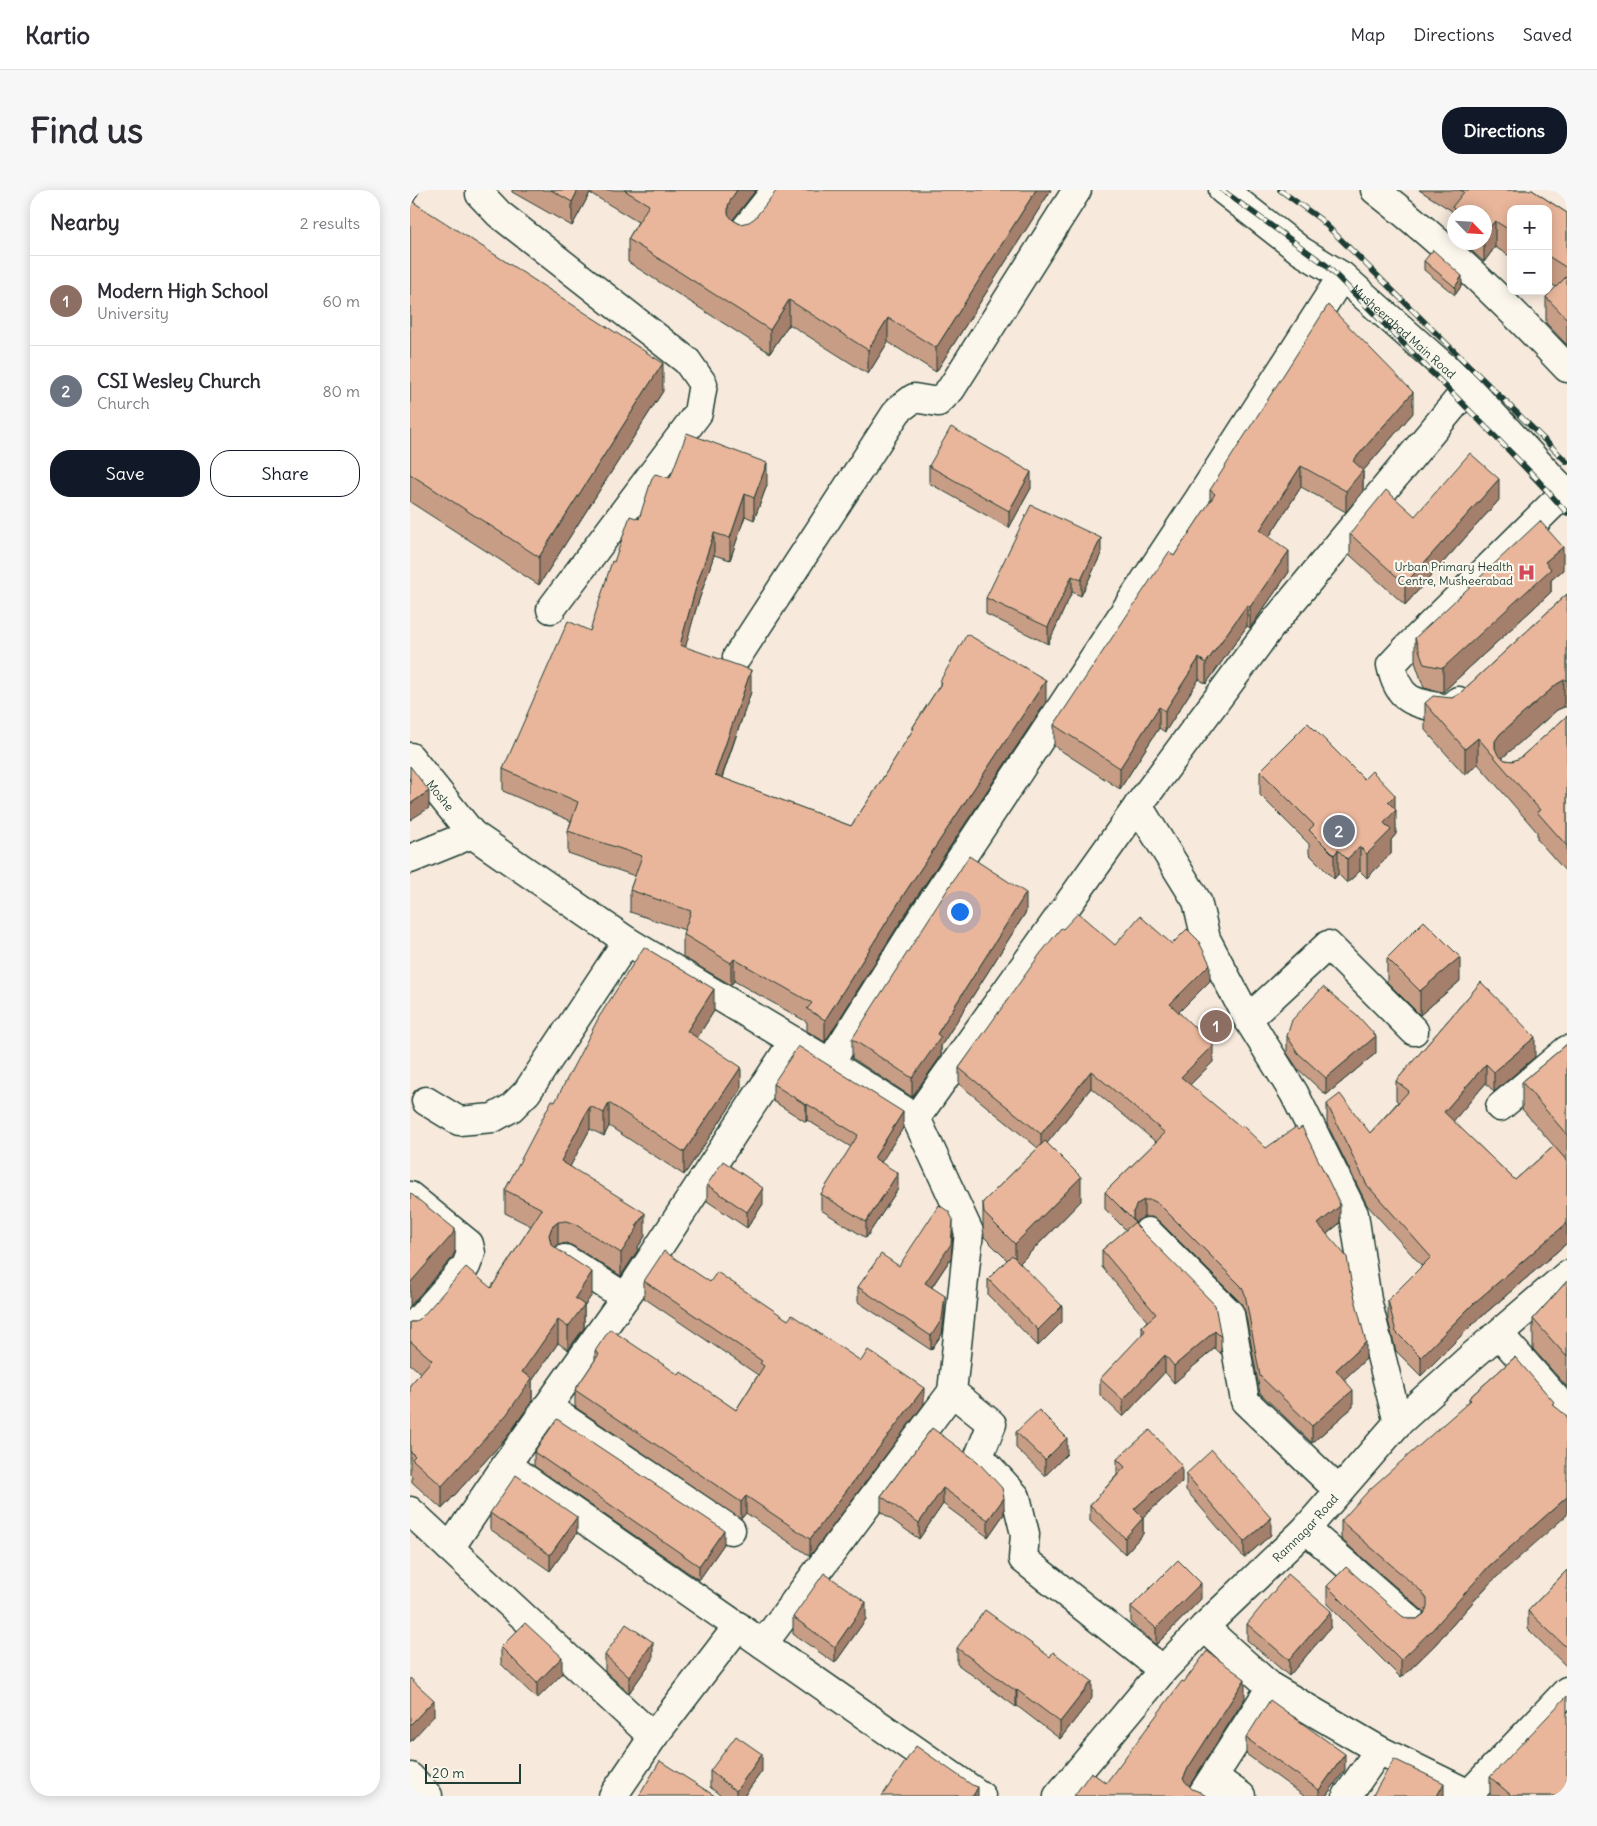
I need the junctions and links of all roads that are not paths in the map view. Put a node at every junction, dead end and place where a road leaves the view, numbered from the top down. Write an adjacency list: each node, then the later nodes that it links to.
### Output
1 (480, 190): 11 (street)
2 (776, 190): 6 (street)
3 (1076, 190): 12 (street)
4 (1223, 190): 7 (street, Musheerabad Main Road)
5 (1375, 190): 8 (street)
6 (743, 232)
7 (1342, 276): 9 (street, Musheerabad Main Road); 23 (street)
8 (1567, 368)
9 (1468, 388): 10 (street, Musheerabad Main Road); 15 (street)
10 (1566, 493): 13 (street)
11 (551, 609)
12 (736, 657)
13 (1476, 683)
14 (410, 757): 16 (street, Moshe)
15 (1138, 806): 19 (street); 26 (street)
16 (472, 834): 17 (street); 18 (street, Moshe)
17 (410, 859)
18 (627, 941): 21 (street, Moshe); 24 (street)
19 (1248, 1019): 20 (street); 37 (street)
20 (1414, 1031)
21 (793, 1042): 23 (street, Moshe); 31 (street)
22 (1567, 1050): 25 (street)
23 (830, 1064): 26 (street, Moshe)
24 (426, 1101)
25 (1500, 1107)
26 (916, 1118): 34 (street)
27 (410, 1196): 32 (street)
28 (1148, 1232): 39 (street)
29 (565, 1259): 31 (street)
30 (1567, 1275): 33 (street, Ramnagar Road)
31 (625, 1297): 35 (street)
32 (410, 1330)
33 (1499, 1334): 36 (street); 37 (street, Ramnagar Road)
34 (952, 1392): 47 (street); 48 (street)
35 (547, 1407): 38 (street); 41 (street)
36 (1567, 1411)
37 (1398, 1423): 39 (street, Ramnagar Road)
38 (506, 1465): 43 (street); 45 (street)
39 (1339, 1492): 42 (street, Ramnagar Road)
40 (410, 1511): 43 (street)
41 (730, 1530)
42 (1306, 1530): 44 (street); 46 (street, Ramnagar Road)
43 (450, 1548): 51 (street)
44 (1412, 1622)
45 (738, 1626): 47 (street); 51 (street)
46 (1204, 1628): 48 (street, Ramnagar Road); 49 (street)
47 (763, 1644): 58 (street)
48 (1164, 1670): 59 (street, Ramnagar Road)
49 (1271, 1687): 52 (street); 54 (street)
50 (1567, 1691): 55 (street)
51 (653, 1737): 57 (street)
52 (1378, 1750): 55 (street); 61 (street)
53 (410, 1777): 56 (street)
54 (1208, 1787): 60 (street)
55 (1470, 1795)
56 (428, 1796)
57 (613, 1796)
58 (980, 1796)
59 (1058, 1796)
60 (1240, 1796)
61 (1347, 1796)

